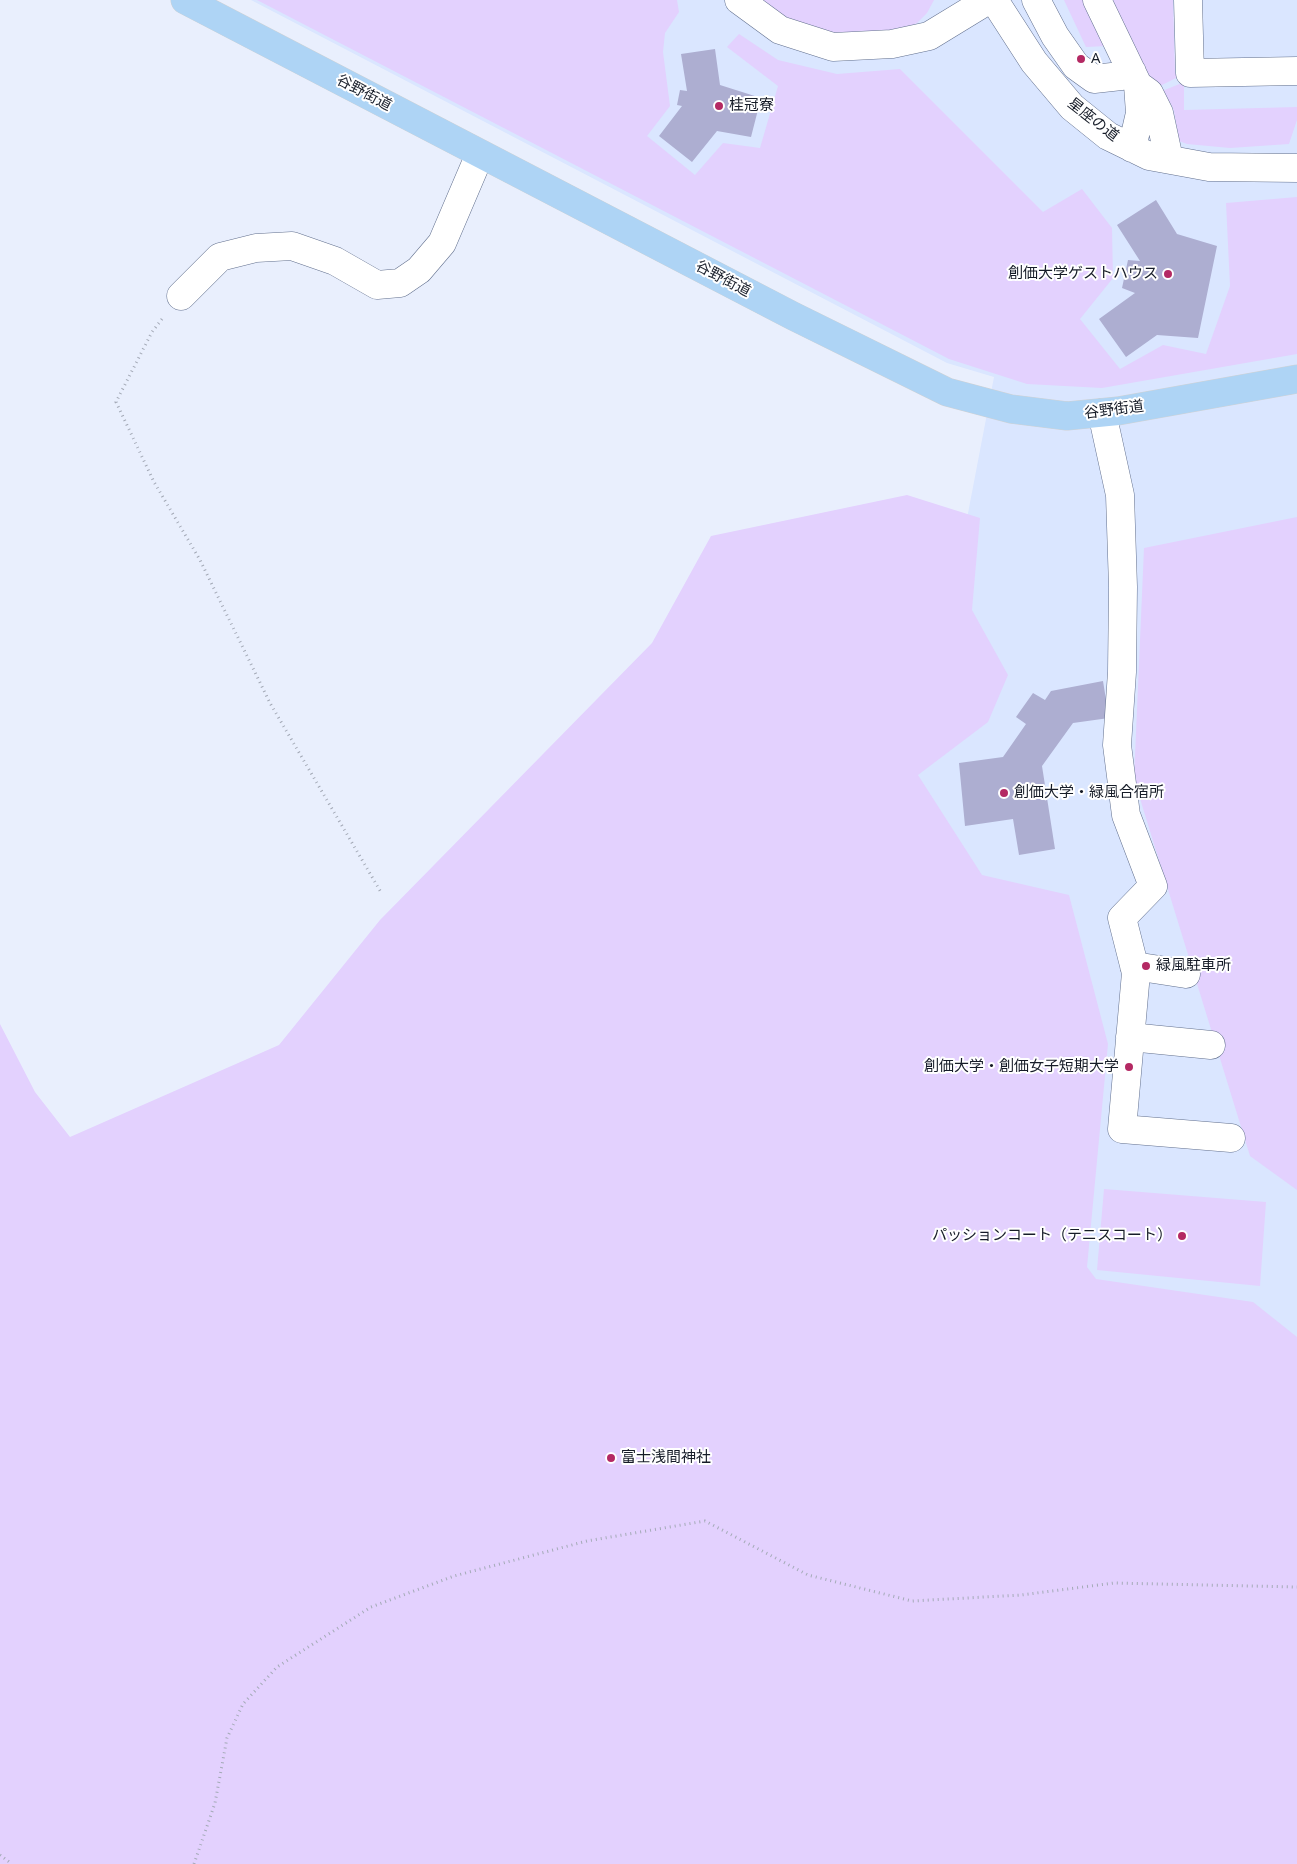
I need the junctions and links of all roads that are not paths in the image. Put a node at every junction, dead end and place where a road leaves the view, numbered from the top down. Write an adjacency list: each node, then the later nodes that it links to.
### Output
1 (186, 0): 12 (main road, 谷野街道)
2 (739, 0): 8 (street)
3 (988, 0): 8 (street)
4 (994, 0): 11 (street, 星座の道)
5 (1036, 0): 10 (street)
6 (1097, 0): 10 (street)
7 (1188, 0): 9 (street)
8 (960, 8)
9 (1297, 71)
10 (1135, 78): 11 (street); 13 (street)
11 (1132, 148): 13 (street, 星座の道)
12 (480, 154): 15 (street); 17 (main road, 谷野街道)
13 (1169, 159): 14 (street, 星座の道)
14 (1297, 168)
15 (181, 296)
16 (1297, 379): 17 (main road, 谷野街道)
17 (1102, 413): 18 (street)
18 (1134, 966): 19 (street); 20 (street)
19 (1186, 974)
20 (1130, 1037): 21 (street); 22 (street)
21 (1212, 1045)
22 (1231, 1138)

